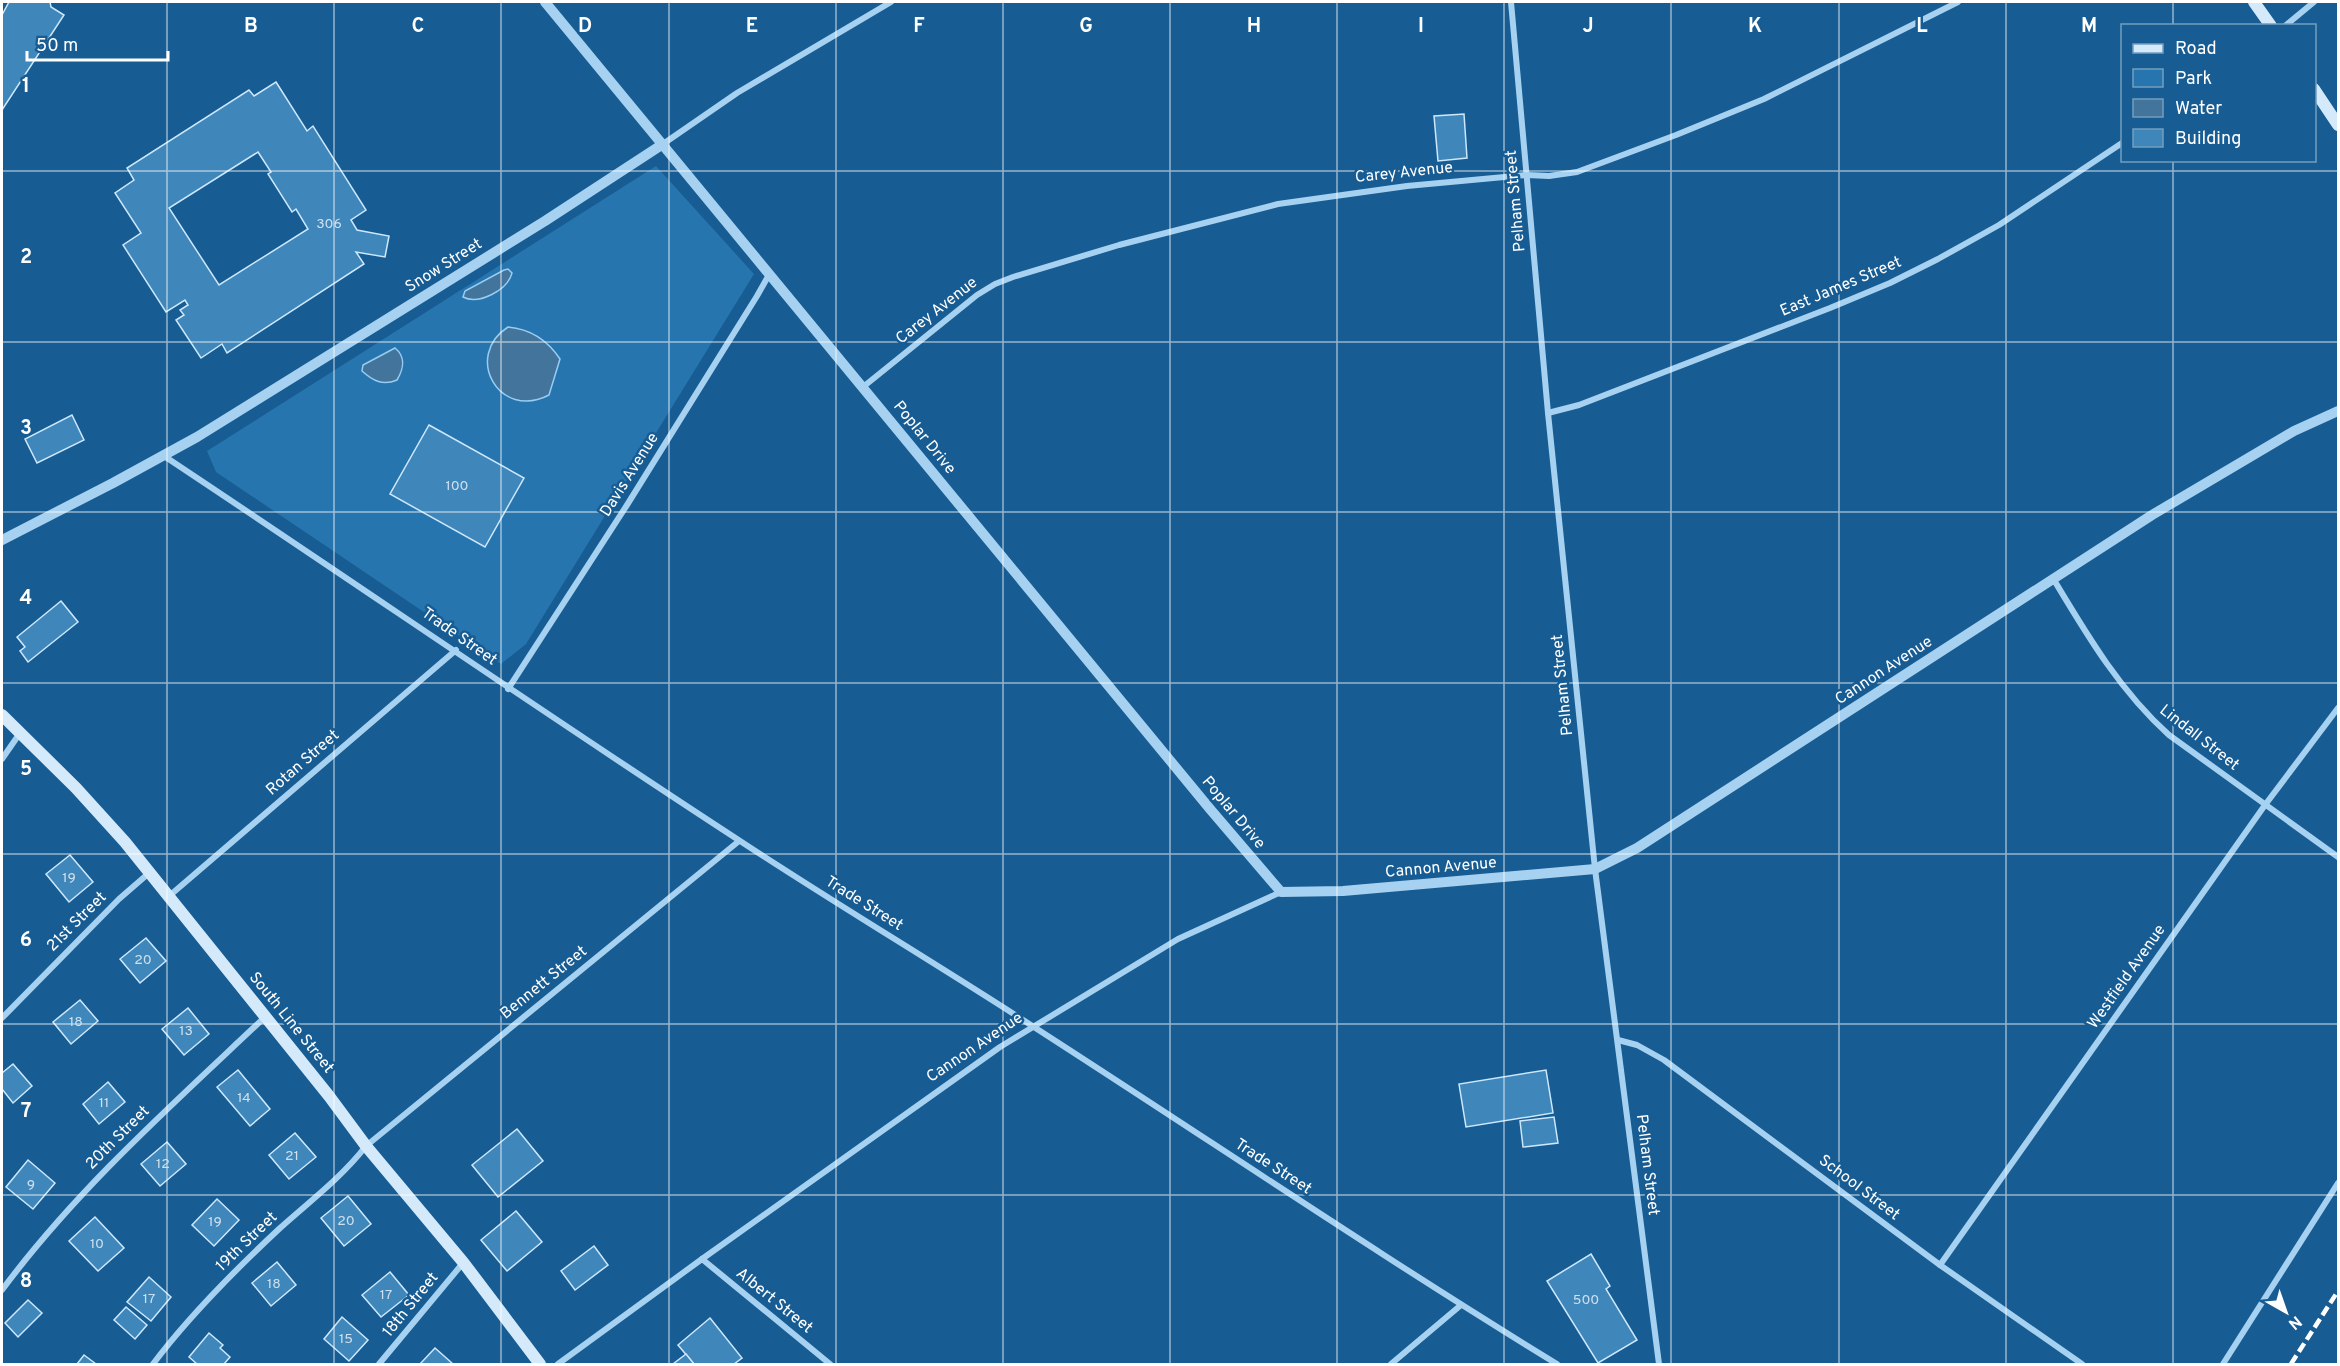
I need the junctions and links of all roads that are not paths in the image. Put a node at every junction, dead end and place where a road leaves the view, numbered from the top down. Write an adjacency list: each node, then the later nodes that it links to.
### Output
1 (545, 2): 11 (street, Poplar Drive)
2 (891, 2): 11 (street, Snow Street)
3 (1511, 2): 13 (street, Pelham Street)
4 (1958, 2): 13 (street, Carey Avenue)
5 (2254, 2): 7 (main road)
6 (2314, 2): 8 (street)
7 (2270, 24)
8 (2286, 24)
9 (2316, 92): 10 (main road)
10 (2338, 125)
11 (663, 144): 14 (street, Poplar Drive); 18 (street, Snow Street)
12 (2121, 144): 17 (street, East James Street)
13 (1527, 175): 15 (street, Carey Avenue); 17 (street, Pelham Street)
14 (770, 272): 15 (street, Poplar Drive); 22 (street, Davis Avenue)
15 (863, 387): 32 (street, Poplar Drive)
16 (2338, 411): 20 (street, Cannon Avenue)
17 (1548, 413): 30 (street, Pelham Street)
18 (164, 456): 19 (street, Snow Street); 21 (street, Trade Street)
19 (2, 540)
20 (2054, 580): 27 (street, Lindall Street); 30 (street, Cannon Avenue)
21 (456, 650): 22 (street, Trade Street); 33 (street, Rotan Street)
22 (508, 689): 28 (street, Trade Street)
23 (2338, 708): 27 (street, Westfield Avenue)
24 (2, 715): 25 (main road, South Line Street)
25 (20, 733): 26 (street); 31 (main road, South Line Street)
26 (2, 759)
27 (2265, 805): 29 (street, Lindall Street); 42 (street, Westfield Avenue)
28 (739, 841): 36 (street, Trade Street); 38 (street, Bennett Street)
29 (2338, 857)
30 (1595, 869): 32 (street, Cannon Avenue); 37 (street, Pelham Street)
31 (149, 873): 33 (main road, South Line Street); 35 (street, 21st Street)
32 (1281, 892): 36 (street, Cannon Avenue)
33 (168, 897): 34 (main road, South Line Street)
34 (265, 1017): 38 (main road, South Line Street); 43 (street, 20th Street)
35 (2, 1018)
36 (1034, 1027): 40 (street, Cannon Avenue); 44 (street, Trade Street)
37 (1618, 1040): 42 (street, School Street); 52 (street, Pelham Street)
38 (366, 1146): 41 (main road, South Line Street); 45 (street, 19th Street)
39 (2338, 1184): 54 (street)
40 (702, 1259): 48 (street, Cannon Avenue); 49 (street, Albert Street)
41 (463, 1262): 46 (street, 18th Street); 47 (main road, South Line Street)
42 (1941, 1264): 53 (street, School Street)
43 (2, 1290)
44 (1461, 1305): 50 (street); 51 (street, Trade Street)
45 (153, 1365)
46 (379, 1365)
47 (540, 1365)
48 (558, 1365)
49 (830, 1365)
50 (1391, 1365)
51 (1557, 1365)
52 (1659, 1365)
53 (2082, 1365)
54 (2223, 1365)

